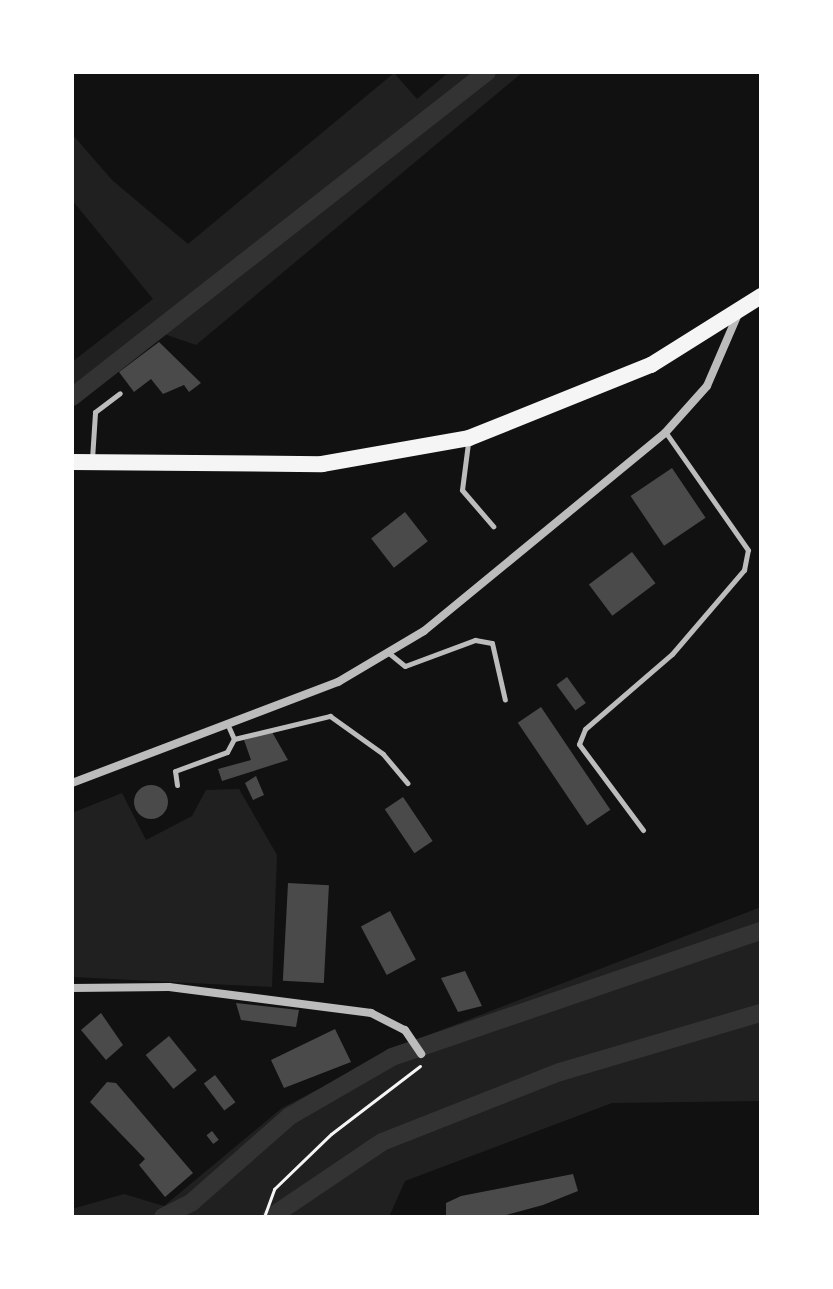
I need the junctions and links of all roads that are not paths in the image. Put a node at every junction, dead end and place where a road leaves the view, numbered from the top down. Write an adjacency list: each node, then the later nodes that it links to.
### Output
1 (761, 296): 2 (main road)
2 (739, 313): 4 (street); 5 (main road)
3 (120, 393): 7 (lane)
4 (665, 433): 9 (street); 16 (lane)
5 (469, 438): 7 (main road); 8 (lane)
6 (72, 462): 7 (main road)
7 (91, 463)
8 (493, 526)
9 (390, 654): 10 (lane); 11 (street)
10 (505, 700)
11 (229, 728): 12 (lane); 13 (street)
12 (234, 739): 14 (lane); 15 (lane)
13 (72, 783)
14 (407, 783)
15 (177, 785)
16 (643, 830)
17 (72, 988): 18 (street)
18 (421, 1054)

